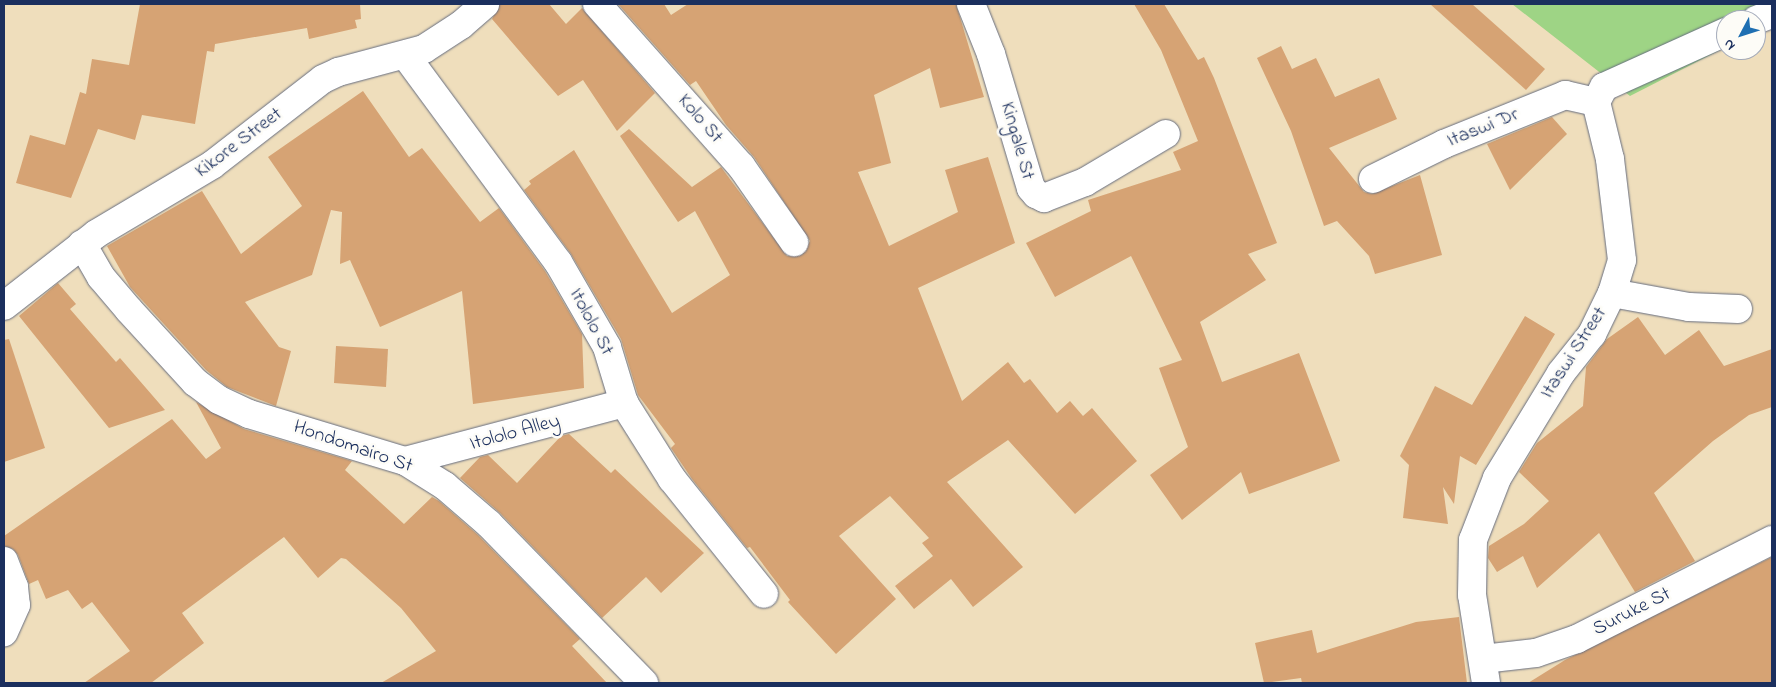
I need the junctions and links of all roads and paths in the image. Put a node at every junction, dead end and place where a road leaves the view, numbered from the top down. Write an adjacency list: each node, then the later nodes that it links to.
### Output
1 (486, 4): 5 (street, Kikore Street)
2 (597, 4): 9 (street, Kolo St)
3 (971, 4): 7 (street, Kingale St)
4 (1716, 37): 6 (street)
5 (406, 56): 10 (street, Kikore Street); 14 (street, Itololo St)
6 (1596, 102): 8 (street, Itaswi Dr); 11 (street, Itaswi Street)
7 (1166, 134)
8 (1373, 179)
9 (794, 242)
10 (82, 244): 12 (street, Kikore Street); 15 (street, Hondomairo St)
11 (1612, 293): 13 (street); 20 (street, Itaswi Street)
12 (4, 306)
13 (1738, 309)
14 (624, 403): 15 (street, Itololo Alley); 18 (street, Itololo St)
15 (405, 461): 21 (street, Hondomairo St)
16 (1772, 540): 20 (street, Suruke St)
17 (4, 561): 19 (street)
18 (764, 594)
19 (4, 632)
20 (1484, 671)
21 (644, 683)

